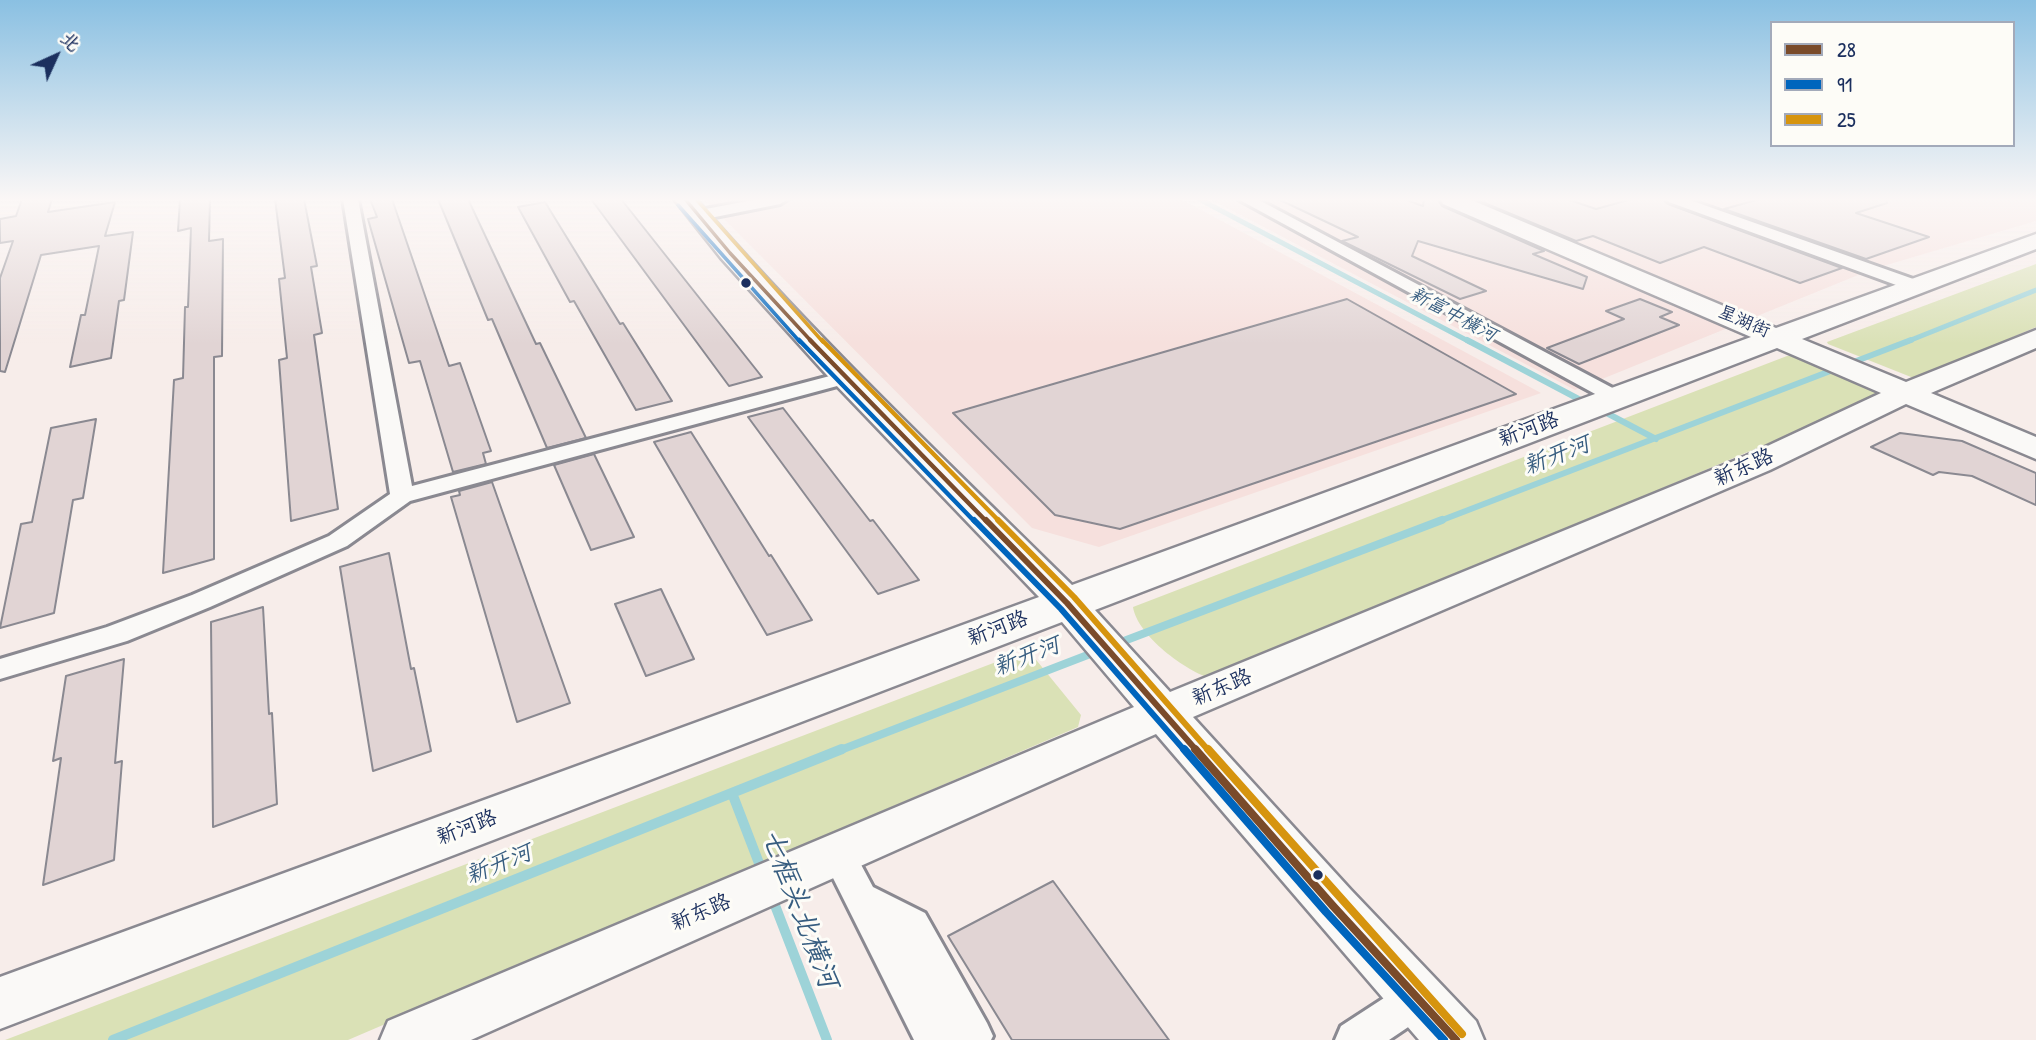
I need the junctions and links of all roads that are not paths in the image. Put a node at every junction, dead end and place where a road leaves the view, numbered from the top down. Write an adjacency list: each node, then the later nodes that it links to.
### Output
1 (358, 248): 14 (street)
2 (725, 248): 10 (street)
3 (1330, 248): 12 (street)
4 (1566, 248): 8 (street, 星湖街)
5 (1809, 248): 7 (street)
6 (2015, 248): 7 (street, 新河路)
7 (1913, 285): 8 (street, 新河路)
8 (1777, 337): 11 (street, 星湖街); 12 (street, 新河路)
9 (2036, 338): 11 (street, 新东路)
10 (845, 379): 14 (street); 15 (street)
11 (1906, 393): 13 (street, 星湖街); 17 (street, 新东路)
12 (1599, 403): 15 (street, 新河路)
13 (2036, 449)
14 (402, 496): 16 (street)
15 (1067, 603): 17 (street); 21 (street, 新河路)
16 (0, 669)
17 (1162, 713): 18 (street, 新东路); 20 (street)
18 (827, 859): 19 (street); 23 (street, 新东路)
19 (862, 898): 22 (street); 24 (street)
20 (1418, 998): 25 (street); 26 (street)
21 (0, 1003)
22 (973, 1036)
23 (408, 1040)
24 (935, 1040)
25 (1355, 1040)
26 (1456, 1040)

